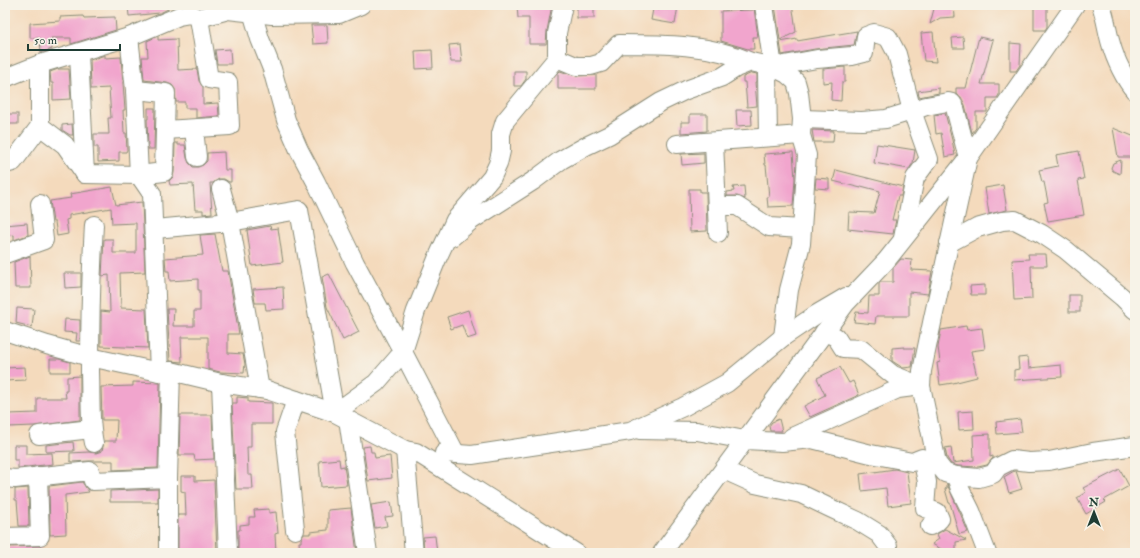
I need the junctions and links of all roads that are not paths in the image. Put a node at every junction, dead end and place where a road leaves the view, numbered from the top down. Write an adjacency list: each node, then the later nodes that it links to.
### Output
1 (361, 5): 6 (street)
2 (563, 5): 10 (street)
3 (764, 5): 13 (street)
4 (1076, 5): 26 (street)
5 (1101, 5): 16 (street)
6 (239, 9): 7 (street); 47 (street)
7 (191, 12): 8 (street); 20 (street)
8 (129, 37): 9 (street); 15 (street)
9 (79, 54): 12 (street); 28 (street)
10 (557, 58): 11 (street); 39 (street)
11 (751, 62): 13 (street); 39 (street)
12 (40, 64): 14 (street); 18 (street)
13 (773, 67): 17 (street); 19 (street); 22 (street)
14 (5, 78)
15 (135, 90): 21 (street); 29 (street)
16 (1135, 91)
17 (912, 111): 19 (street); 26 (street); 38 (street)
18 (40, 126): 27 (street); 28 (street)
19 (802, 127): 22 (street); 35 (street)
20 (194, 129): 21 (street); 25 (street)
21 (165, 130): 29 (street)
22 (768, 138): 23 (street)
23 (714, 142): 24 (street); 32 (street)
24 (677, 144)
25 (197, 157)
26 (968, 158): 38 (street); 40 (street)
27 (5, 164)
28 (85, 174): 29 (street)
29 (139, 175): 36 (street)
30 (221, 189): 33 (street)
31 (40, 204): 41 (street)
32 (717, 206): 35 (street); 37 (street)
33 (230, 222): 36 (street); 52 (street); 54 (street)
34 (94, 225): 48 (street)
35 (802, 228): 46 (street)
36 (155, 229): 49 (street)
37 (718, 233)
38 (903, 241): 42 (street)
39 (445, 242): 47 (street)
40 (949, 243): 43 (street); 51 (street)
41 (5, 254)
42 (859, 290): 45 (street); 46 (street)
43 (1135, 310)
44 (5, 331): 48 (street)
45 (824, 332): 51 (street); 57 (street)
46 (783, 337): 55 (street)
47 (403, 352): 54 (street); 61 (street)
48 (90, 357): 49 (street); 56 (street)
49 (165, 372): 50 (street); 65 (street)
50 (221, 383): 52 (street); 73 (street)
51 (921, 386): 58 (street); 63 (street)
52 (260, 389): 53 (street)
53 (296, 400): 54 (street); 69 (street)
54 (342, 416): 60 (street); 74 (street)
55 (630, 431): 57 (street); 61 (street)
56 (39, 435)
57 (745, 440): 58 (street); 62 (street)
58 (782, 442): 67 (street)
59 (1135, 446): 63 (street)
60 (410, 451): 61 (street); 75 (street); 76 (street)
61 (456, 454)
62 (724, 470): 71 (street); 77 (street)
63 (950, 475): 67 (street); 78 (street)
64 (38, 476): 65 (street); 66 (street); 70 (street)
65 (168, 478): 72 (street)
66 (8, 481)
67 (927, 482): 68 (street)
68 (930, 526)
69 (295, 530)
70 (5, 537)
71 (888, 546)
72 (168, 553)
73 (228, 553)
74 (368, 553)
75 (414, 553)
76 (576, 553)
77 (662, 553)
78 (987, 553)

